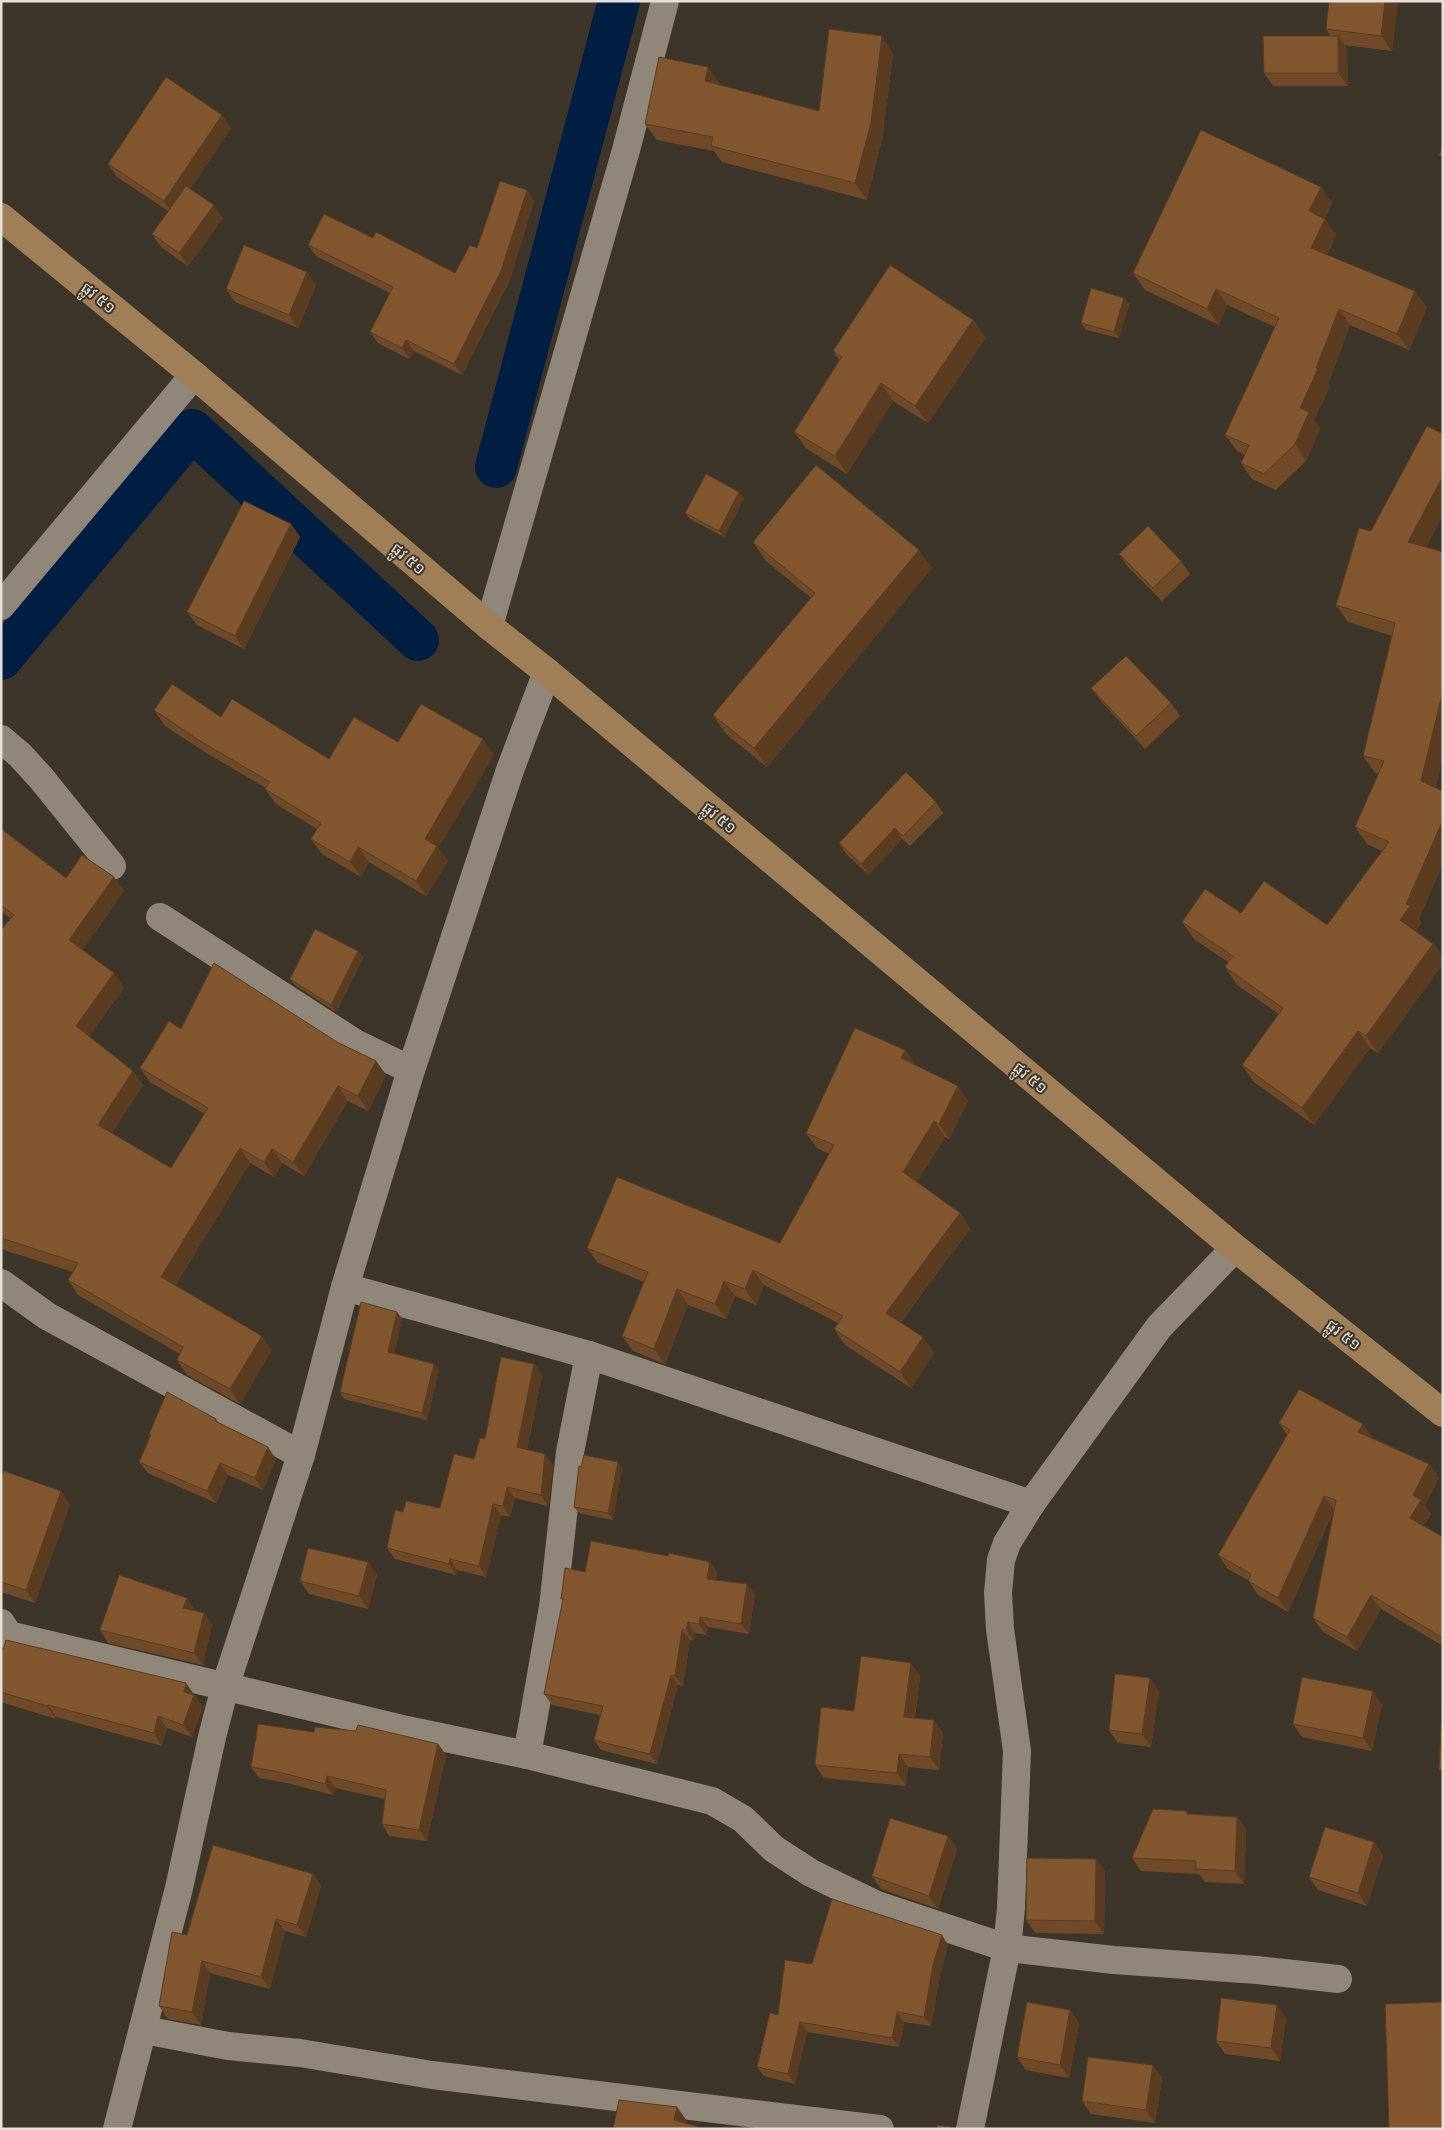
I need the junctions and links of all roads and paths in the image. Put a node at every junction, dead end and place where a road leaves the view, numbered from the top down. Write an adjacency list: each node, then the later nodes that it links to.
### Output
1 (665, 1): 5 (street)
2 (1, 217): 3 (main road, ផ្លូវ ៥១)
3 (194, 375): 4 (street); 5 (main road, ផ្លូវ ៥១)
4 (1, 606)
5 (489, 626): 6 (main road, ផ្លូវ ៥១)
6 (547, 672): 10 (street); 11 (main road, ផ្លូវ ៥១)
7 (1, 739): 8 (street)
8 (112, 866)
9 (160, 917): 10 (street)
10 (411, 1070): 13 (street)
11 (1235, 1248): 15 (main road, ផ្លូវ ៥១); 17 (street)
12 (1, 1283): 16 (street)
13 (345, 1287): 14 (street); 16 (street)
14 (590, 1355): 17 (street); 20 (street)
15 (1443, 1413)
16 (301, 1455): 19 (street)
17 (1031, 1504): 21 (street)
18 (4, 1633): 19 (street)
19 (225, 1686): 20 (street); 23 (street)
20 (527, 1755): 21 (street)
21 (1008, 1948): 22 (street); 26 (street)
22 (1338, 1979)
23 (144, 2030): 24 (street); 25 (street)
24 (117, 2129)
25 (880, 2129)
26 (970, 2129)

